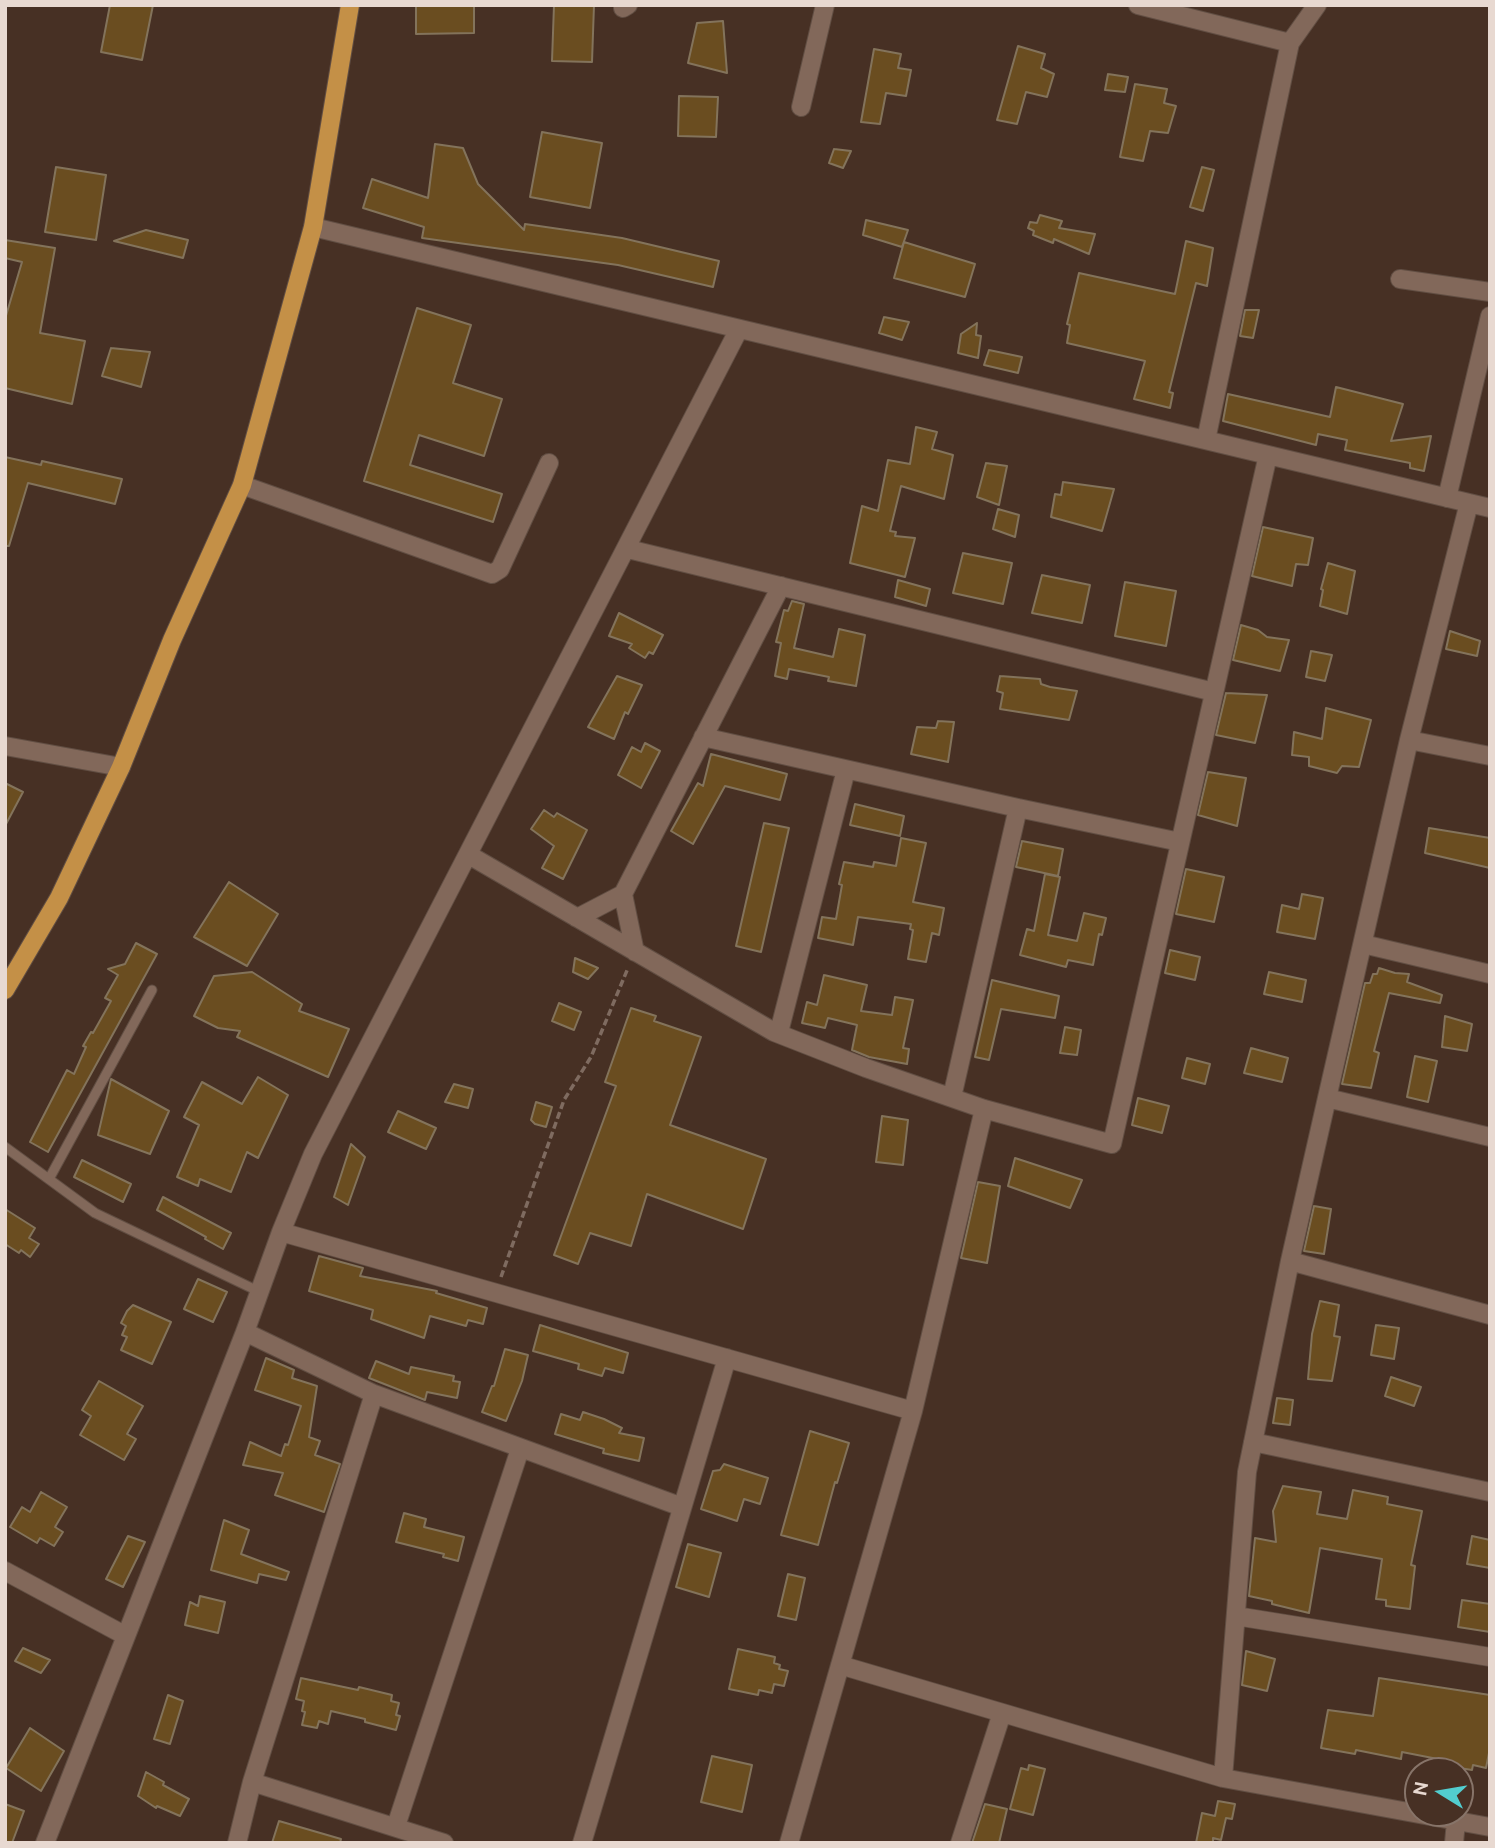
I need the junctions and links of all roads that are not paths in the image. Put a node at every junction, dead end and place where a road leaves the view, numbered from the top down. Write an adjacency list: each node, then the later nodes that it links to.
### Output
1 (350, 5): 7 (main road)
2 (825, 5): 6 (street)
3 (1138, 5): 5 (street)
4 (1317, 5): 5 (street)
5 (1290, 43): 12 (street)
6 (801, 107)
7 (313, 227): 11 (street); 15 (main road)
8 (1400, 279): 9 (street)
9 (1490, 292)
10 (1490, 316): 16 (street)
11 (739, 329): 12 (street); 19 (street)
12 (1206, 440): 13 (street)
13 (1268, 455): 16 (street); 21 (street)
14 (549, 463): 15 (street)
15 (242, 485): 26 (main road)
16 (1447, 498): 17 (street)
17 (1469, 503): 18 (street); 23 (street)
18 (1490, 508)
19 (628, 549): 20 (street); 30 (street)
20 (781, 586): 21 (street); 22 (street)
21 (1214, 692): 29 (street)
22 (703, 737): 27 (street); 31 (street)
23 (1409, 740): 25 (street); 33 (street)
24 (5, 746): 26 (street)
25 (1490, 756)
26 (121, 767): 36 (main road)
27 (846, 770): 28 (street); 38 (street)
28 (1018, 808): 29 (street); 39 (street)
29 (1180, 842): 41 (street)
30 (469, 855): 32 (street); 45 (street)
31 (623, 894): 32 (street); 34 (street)
32 (576, 918): 34 (street)
33 (1363, 944): 35 (street); 40 (street)
34 (635, 952): 38 (street)
35 (1490, 974)
36 (5, 990)
37 (152, 990): 44 (lane)
38 (779, 1032): 39 (street)
39 (952, 1097): 41 (street)
40 (1327, 1098): 42 (street); 46 (street)
41 (984, 1109): 52 (street)
42 (1490, 1137)
43 (5, 1147): 44 (lane)
44 (49, 1179): 47 (lane)
45 (281, 1231): 47 (street); 50 (street)
46 (1290, 1261): 48 (street); 53 (street)
47 (260, 1292): 49 (street)
48 (1490, 1315)
49 (245, 1332): 51 (street); 59 (street)
50 (727, 1358): 52 (street); 56 (street)
51 (374, 1394): 54 (street); 64 (street)
52 (913, 1411): 61 (street)
53 (1253, 1443): 55 (street); 58 (street)
54 (520, 1449): 56 (street); 66 (street)
55 (1490, 1492)
56 (682, 1507): 70 (street)
57 (5, 1571): 59 (street)
58 (1236, 1616): 60 (street); 63 (street)
59 (126, 1636): 67 (street)
60 (1490, 1657)
61 (840, 1665): 62 (street); 71 (street)
62 (1002, 1713): 63 (street); 72 (street)
63 (1223, 1778): 65 (street)
64 (252, 1782): 66 (street); 68 (street)
65 (1404, 1811)
66 (396, 1826): 69 (street)
67 (45, 1843)
68 (237, 1843)
69 (444, 1843)
70 (582, 1843)
71 (789, 1843)
72 (960, 1843)

